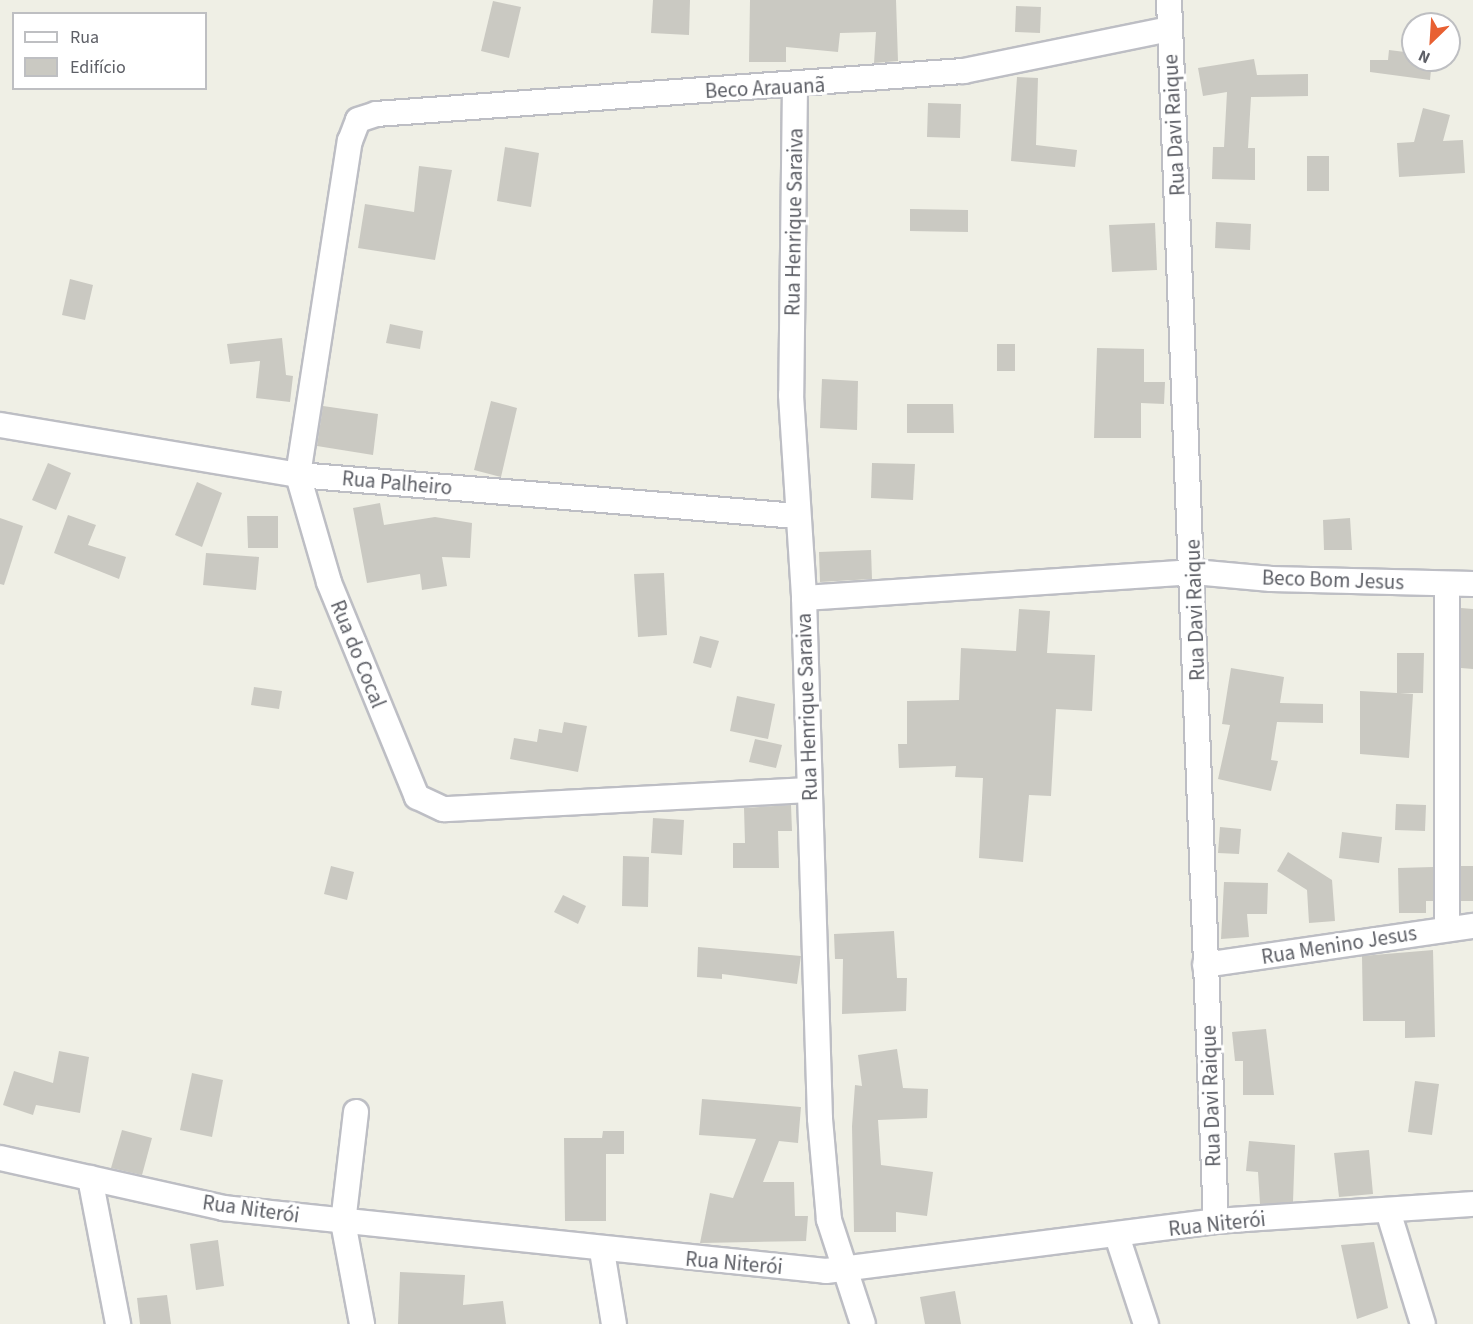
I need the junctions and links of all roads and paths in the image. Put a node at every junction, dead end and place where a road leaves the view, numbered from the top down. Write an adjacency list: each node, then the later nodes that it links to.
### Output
1 (1169, 0): 2 (street, Rua Davi Raique)
2 (1169, 29): 3 (street, Beco Arauanã); 8 (street, Rua Davi Raique)
3 (795, 85): 4 (street, Beco Arauanã); 7 (street, Rua Henrique Saraiva)
4 (358, 120): 6 (street, Rua do Cocal)
5 (0, 425): 6 (street, Rua Palheiro)
6 (298, 476): 7 (street, Rua Palheiro); 12 (street, Rua do Cocal)
7 (797, 516): 11 (street, Rua Henrique Saraiva)
8 (1194, 572): 9 (street, Beco Bom Jesus); 11 (street, Beco Bom Jesus); 15 (street, Rua Davi Raique)
9 (1447, 584): 10 (street, Beco Bom Jesus); 14 (street)
10 (1473, 584)
11 (804, 598): 12 (street, Rua Henrique Saraiva)
12 (808, 790): 25 (street, Rua Henrique Saraiva)
13 (1473, 926): 14 (street, Rua Menino Jesus)
14 (1448, 929): 15 (street, Rua Menino Jesus)
15 (1205, 965): 22 (street, Rua Davi Raique)
16 (356, 1112): 21 (street)
17 (0, 1158): 18 (street, Rua Niterói)
18 (90, 1178): 21 (street, Rua Niterói); 26 (street)
19 (1473, 1204): 20 (street, Rua Niterói)
20 (1388, 1211): 22 (street, Rua Niterói); 31 (street)
21 (343, 1221): 24 (street, Rua Niterói); 27 (street)
22 (1216, 1221): 23 (street, Rua Niterói)
23 (1117, 1236): 25 (street, Rua Niterói); 30 (street)
24 (602, 1251): 25 (street, Rua Niterói); 28 (street)
25 (844, 1270): 29 (street, Rua Henrique Saraiva)
26 (118, 1324)
27 (363, 1324)
28 (614, 1324)
29 (863, 1324)
30 (1146, 1324)
31 (1423, 1324)

